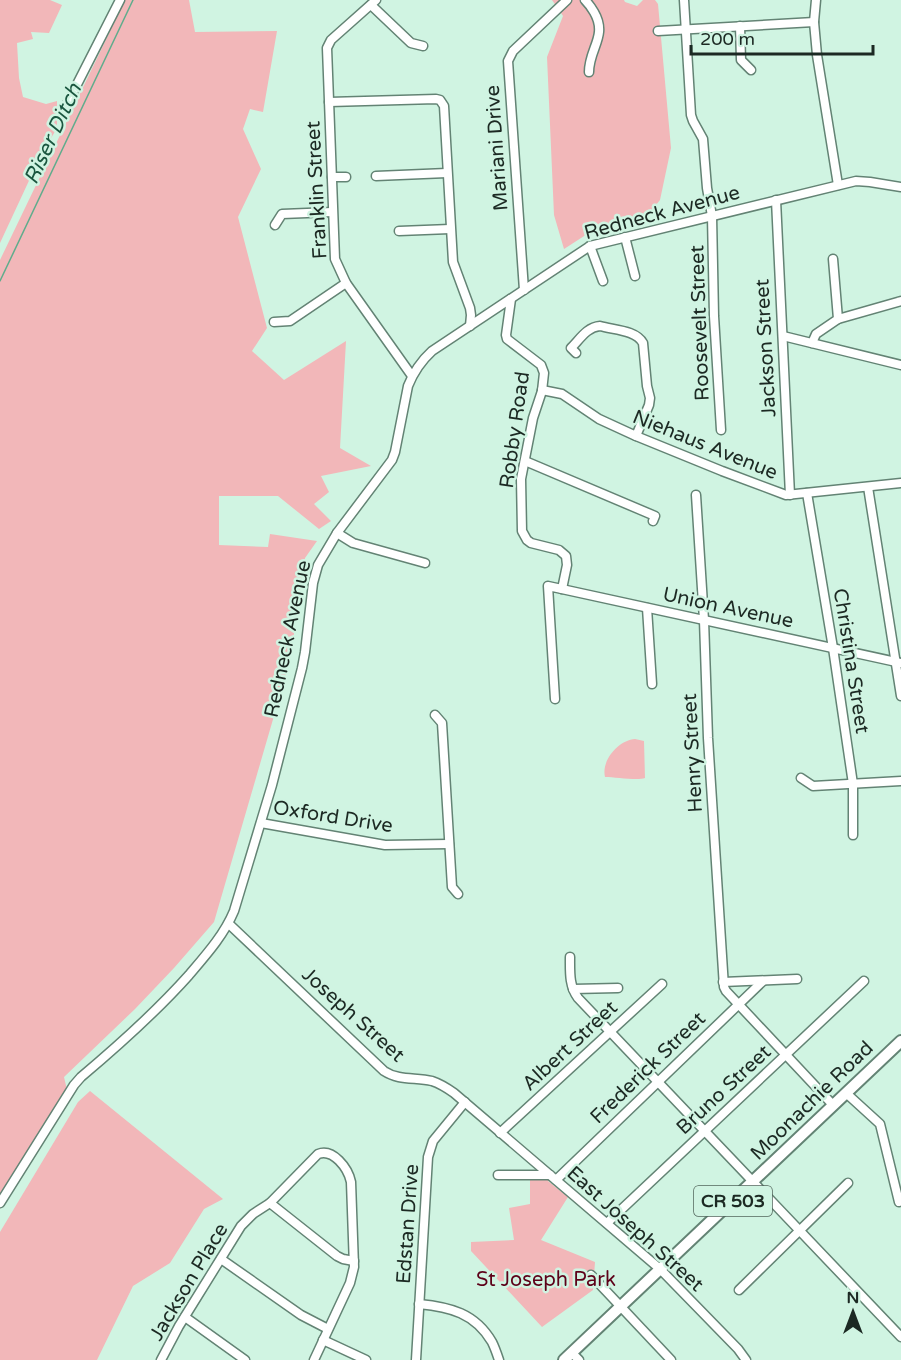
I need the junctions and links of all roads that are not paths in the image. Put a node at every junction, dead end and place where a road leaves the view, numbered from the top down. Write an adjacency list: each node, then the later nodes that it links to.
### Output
1 (120, 0): 15 (street)
2 (567, 0): 34 (street, Mariani Drive)
3 (585, 0): 13 (street)
4 (684, 0): 9 (street, Roosevelt Street)
5 (816, 0): 7 (street)
6 (374, 3): 11 (street); 14 (street, Franklin Street)
7 (814, 22): 8 (street); 20 (street)
8 (740, 27): 9 (street); 12 (street)
9 (686, 30): 10 (street); 24 (street, Roosevelt Street)
10 (658, 31)
11 (423, 46)
12 (751, 70)
13 (589, 72)
14 (329, 102): 16 (street); 18 (street, Franklin Street)
15 (67, 105)
16 (447, 173): 17 (street); 26 (street)
17 (376, 176)
18 (332, 177): 19 (street); 23 (street, Franklin Street)
19 (346, 177)
20 (838, 185): 21 (street, Redneck Avenue); 22 (street, Redneck Avenue)
21 (901, 187)
22 (776, 200): 24 (street, Redneck Avenue); 40 (street, Jackson Street)
23 (332, 212): 25 (street); 33 (street, Franklin Street)
24 (712, 216): 28 (street, Redneck Avenue); 46 (street, Roosevelt Street)
25 (275, 225)
26 (450, 229): 27 (street); 39 (street)
27 (399, 231)
28 (625, 237): 29 (street, Redneck Avenue); 31 (street)
29 (590, 246): 32 (street); 34 (street, Redneck Avenue)
30 (833, 259): 37 (street)
31 (635, 276)
32 (603, 281)
33 (346, 283): 38 (street); 44 (street, Franklin Street)
34 (524, 290): 35 (street, Redneck Avenue)
35 (511, 299): 39 (street, Redneck Avenue); 45 (street, Robby Road)
36 (901, 301): 37 (street)
37 (838, 319): 41 (street)
38 (274, 322)
39 (470, 326): 44 (street, Redneck Avenue)
40 (783, 336): 41 (street); 53 (street, Jackson Street)
41 (812, 343): 43 (street)
42 (576, 353): 47 (street)
43 (901, 364)
44 (412, 376): 55 (street, Redneck Avenue)
45 (542, 390): 47 (street, Niehaus Avenue); 48 (street, Robby Road)
46 (721, 430)
47 (636, 436): 53 (street, Niehaus Avenue)
48 (525, 461): 54 (street); 57 (street, Robby Road)
49 (901, 483): 50 (street, Niehaus Avenue)
50 (868, 487): 51 (street, Niehaus Avenue); 61 (street)
51 (807, 493): 53 (street, Niehaus Avenue); 60 (street, Christina Street)
52 (696, 495): 59 (street, Henry Street)
53 (790, 495)
54 (653, 521)
55 (337, 533): 56 (street); 69 (street, Redneck Avenue)
56 (424, 562)
57 (561, 589): 58 (street, Union Avenue); 64 (street, Union Avenue)
58 (647, 608): 59 (street, Union Avenue); 62 (street)
59 (704, 620): 60 (street, Union Avenue); 78 (street, Henry Street)
60 (832, 648): 61 (street, Union Avenue); 68 (street, Christina Street)
61 (898, 662): 63 (street)
62 (652, 684)
63 (901, 696)
64 (555, 699)
65 (435, 715): 71 (street)
66 (801, 778): 68 (street)
67 (901, 781): 68 (street)
68 (853, 784): 70 (street, Christina Street)
69 (261, 823): 71 (street, Oxford Drive); 73 (street, Redneck Avenue)
70 (853, 835)
71 (449, 844): 72 (street)
72 (458, 894)
73 (229, 924): 88 (street, Joseph Street); 97 (street, Redneck Avenue)
74 (570, 957): 81 (street)
75 (798, 979): 76 (street)
76 (763, 981): 78 (street); 82 (street, Frederick Street)
77 (864, 981): 85 (street, Bruno Street)
78 (723, 982): 82 (street)
79 (662, 984): 83 (street, Albert Street)
80 (618, 988): 81 (street)
81 (573, 989): 83 (street)
82 (738, 1004): 85 (street); 86 (street, Frederick Street)
83 (610, 1031): 86 (street); 91 (street, Albert Street)
84 (901, 1041): 87 (main road, Moonachie Road / CR 503)
85 (786, 1055): 89 (street); 90 (street, Bruno Street)
86 (658, 1082): 90 (street); 93 (street, Frederick Street)
87 (846, 1093): 89 (main road, Moonachie Road / CR 503); 96 (street)
88 (465, 1102): 91 (street, Joseph Street); 106 (street, Edstan Drive)
89 (833, 1105): 94 (main road, Moonachie Road / CR 503)
90 (705, 1131): 94 (street); 99 (street, Bruno Street)
91 (500, 1133): 93 (street, Joseph Street)
92 (498, 1175): 93 (street)
93 (553, 1177): 99 (street, East Joseph Street)
94 (753, 1182): 100 (street); 103 (main road, Moonachie Road / CR 503)
95 (848, 1183): 100 (street)
96 (899, 1202)
97 (0, 1203)
98 (270, 1203): 101 (street, Jackson Place); 102 (street); 102 (street, Jackson Place)
99 (607, 1223): 103 (street, East Joseph Street)
100 (800, 1230): 105 (street); 110 (street)
101 (221, 1258): 108 (street, Jackson Place); 109 (street)
102 (354, 1261): 109 (street)
103 (660, 1269): 107 (main road, Moonachie Road / CR 503); 120 (street, East Joseph Street)
104 (591, 1275): 107 (street)
105 (739, 1290)
106 (419, 1304): 117 (street, Edstan Drive); 118 (street)
107 (621, 1307): 112 (main road, Moonachie Road / CR 503); 119 (street)
108 (185, 1317): 113 (street, Jackson Place); 114 (street)
109 (328, 1329): 111 (street)
110 (901, 1337)
111 (323, 1340): 115 (street); 116 (street)
112 (571, 1358)
113 (161, 1360)
114 (245, 1360)
115 (314, 1360)
116 (366, 1360)
117 (416, 1360)
118 (499, 1360)
119 (671, 1360)
120 (746, 1360)

